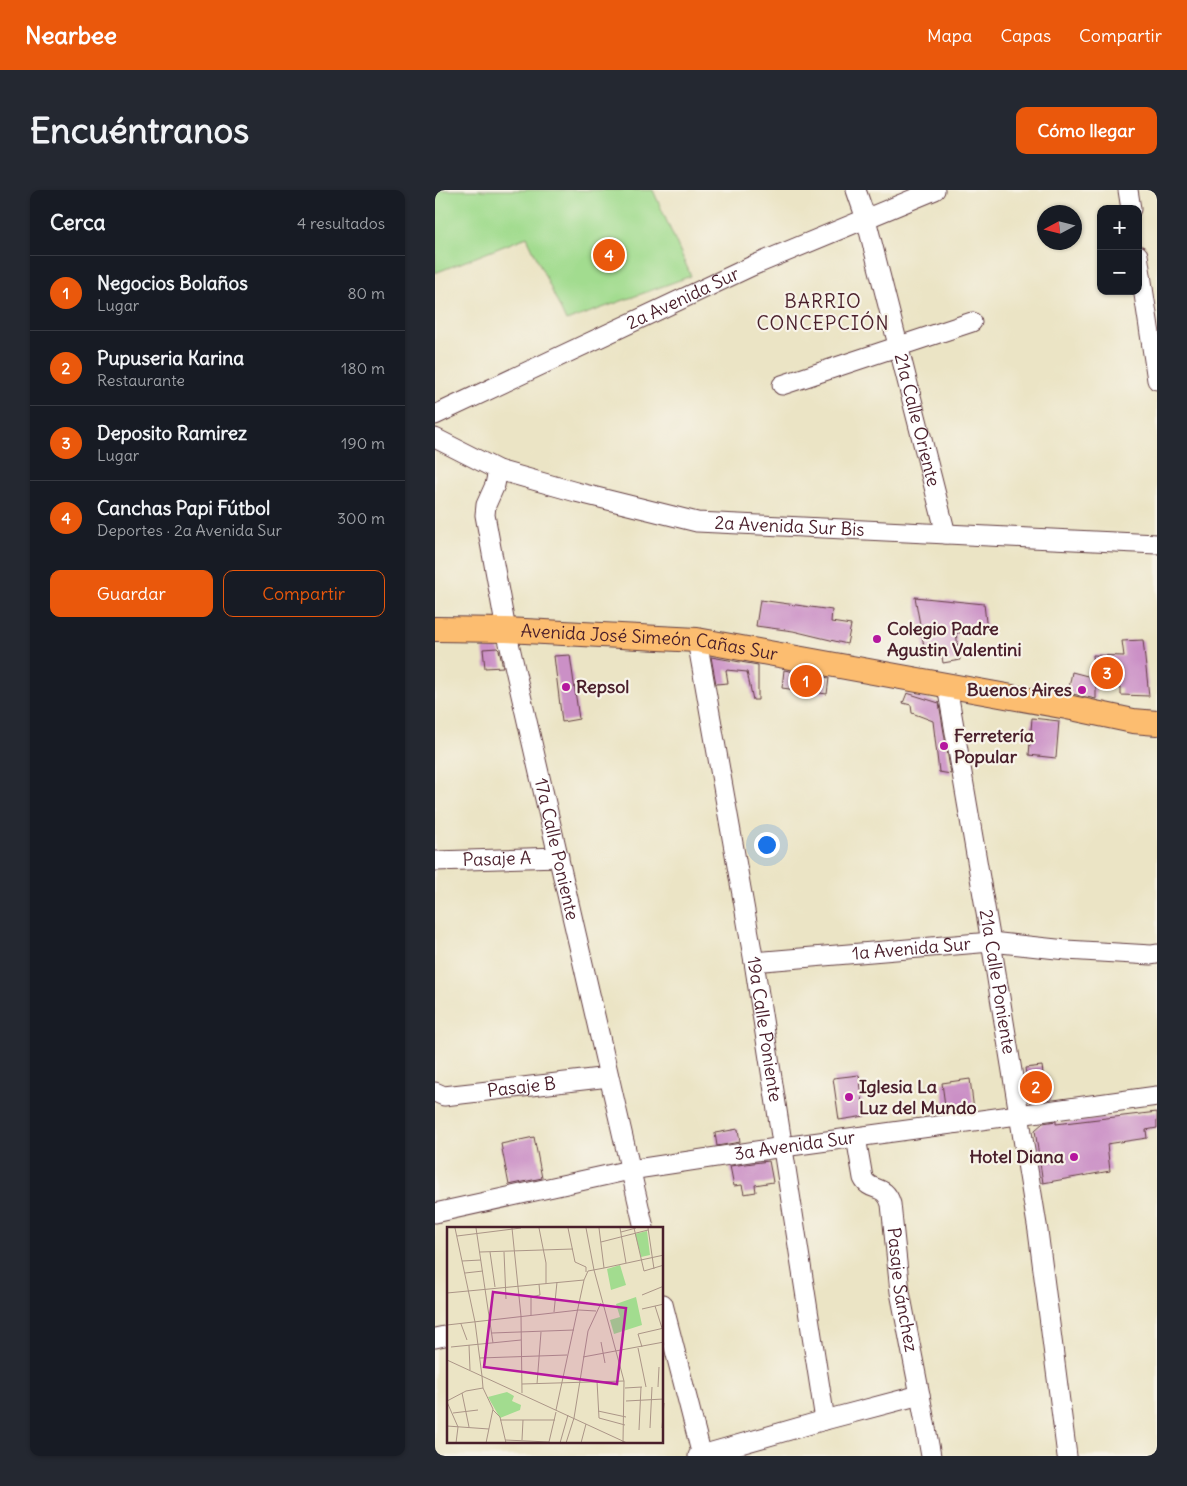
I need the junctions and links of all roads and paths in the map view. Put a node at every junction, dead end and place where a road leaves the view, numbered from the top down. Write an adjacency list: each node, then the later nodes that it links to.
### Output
1 (856, 190): 5 (street, 21a Calle Oriente)
2 (935, 190): 5 (street, 2a Avenida Sur)
3 (1128, 190): 4 (street)
4 (1130, 205)
5 (866, 218): 8 (street, 21a Calle Oriente); 11 (street, 2a Avenida Sur)
6 (1142, 281): 9 (street)
7 (972, 322): 8 (street)
8 (899, 346): 10 (street); 14 (street, 21a Calle Oriente)
9 (1157, 378)
10 (781, 385)
11 (435, 416)
12 (435, 438): 13 (street, 2a Avenida Sur Bis)
13 (498, 470): 14 (street, 2a Avenida Sur Bis); 17 (street, 17a Calle Poniente)
14 (947, 534): 15 (street, 2a Avenida Sur Bis)
15 (1157, 544)
16 (435, 629): 17 (main road, Avenida José Simeón Cañas Sur)
17 (506, 630): 18 (main road, Avenida José Simeón Cañas Sur); 21 (street, 17a Calle Poniente)
18 (697, 640): 19 (main road, Avenida José Simeón Cañas Sur); 25 (street, 19a Calle Poniente)
19 (947, 686): 20 (main road, Avenida José Simeón Cañas Sur); 23 (street, 21a Calle Poniente)
20 (1157, 723)
21 (559, 857): 22 (street, Pasaje A); 26 (street, 17a Calle Poniente)
22 (435, 861)
23 (991, 942): 24 (street, 1a Avenida Sur); 25 (street, 1a Avenida Sur); 29 (street, 21a Calle Poniente)
24 (1157, 954)
25 (754, 962): 31 (street, 19a Calle Poniente)
26 (609, 1077): 27 (street, Pasaje B); 32 (street, 17a Calle Poniente)
27 (435, 1092)
28 (1157, 1096): 29 (street, 3a Avenida Sur)
29 (1019, 1114): 30 (street, 3a Avenida Sur); 41 (street, 21a Calle Poniente)
30 (856, 1137): 31 (street, 3a Avenida Sur); 37 (street, Pasaje Sánchez)
31 (783, 1147): 32 (street, 3a Avenida Sur); 38 (street, 19a Calle Poniente)
32 (630, 1170): 33 (street, 3a Avenida Sur); 34 (street, 17a Calle Poniente)
33 (435, 1213)
34 (644, 1227)
35 (664, 1313): 36 (street)
36 (668, 1350): 39 (street)
37 (920, 1395): 38 (street); 40 (street, Pasaje Sánchez)
38 (825, 1420): 39 (street)
39 (701, 1456)
40 (931, 1456)
41 (1067, 1456)

